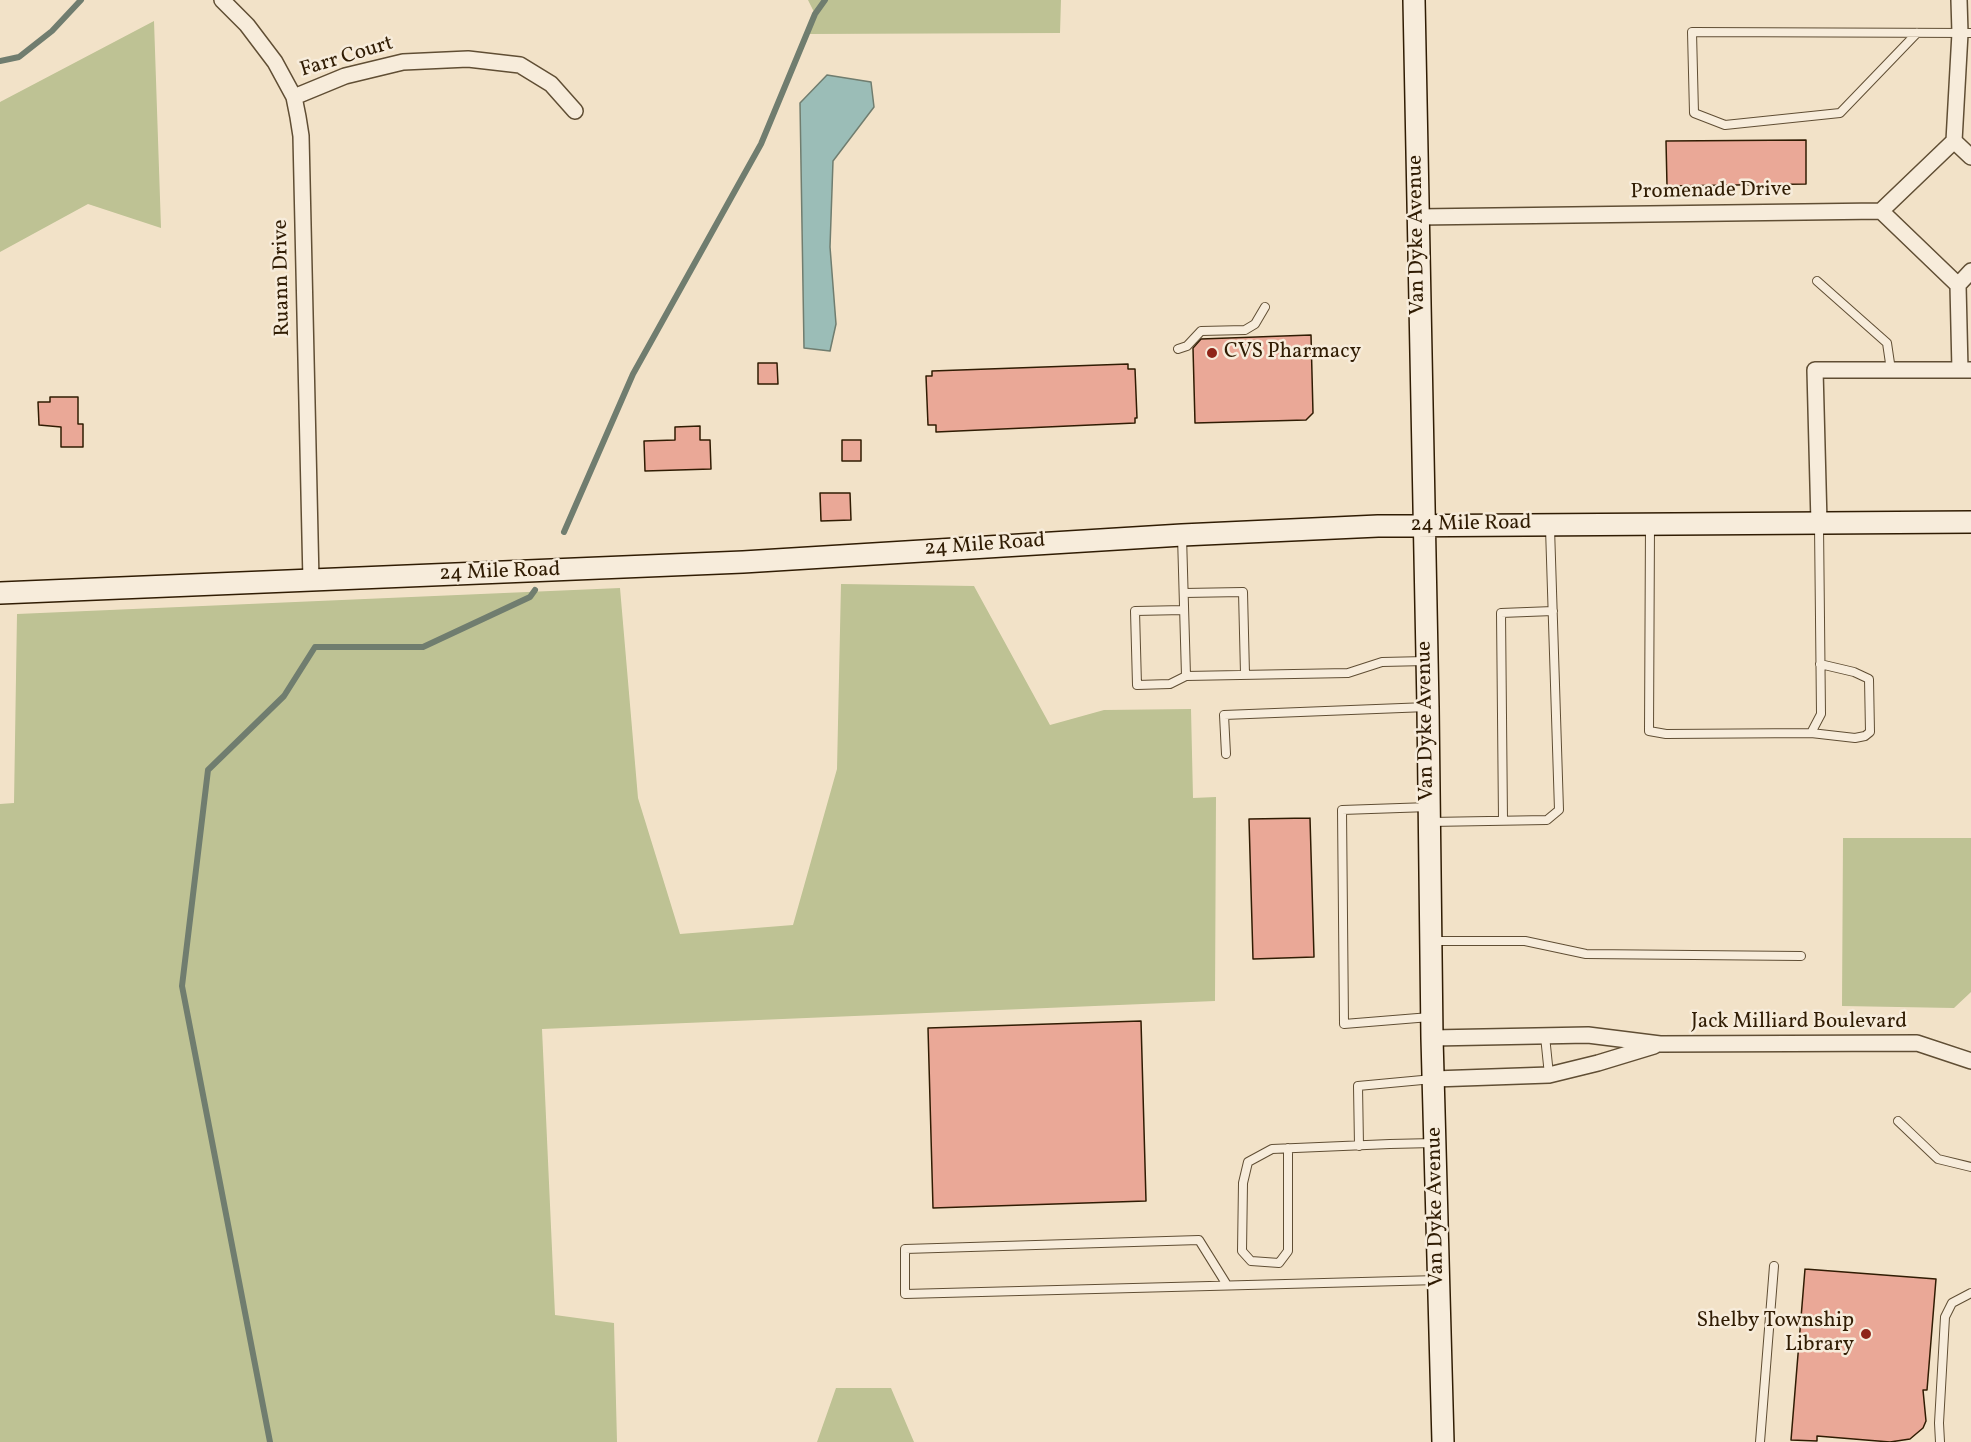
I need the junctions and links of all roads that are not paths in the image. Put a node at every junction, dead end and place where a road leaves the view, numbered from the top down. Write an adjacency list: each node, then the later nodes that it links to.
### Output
1 (222, 0): 6 (street, Ruann Drive)
2 (1414, 0): 11 (street, Van Dyke Avenue)
3 (1959, 0): 5 (street)
4 (1917, 33): 4 (lane); 5 (lane)
5 (1965, 33): 8 (street)
6 (294, 97): 7 (street, Farr Court); 25 (street, Ruann Drive)
7 (575, 111)
8 (1954, 141): 9 (street); 10 (street)
9 (1971, 157)
10 (1881, 211): 11 (street, Promenade Drive); 14 (street)
11 (1418, 217): 23 (street, Van Dyke Avenue)
12 (1971, 271): 14 (street)
13 (1817, 281): 17 (lane)
14 (1958, 285): 18 (street)
15 (1265, 307): 16 (lane)
16 (1178, 349)
17 (1891, 370): 18 (street); 21 (street)
18 (1965, 370)
19 (1971, 522): 21 (street, 24 Mile Road)
20 (1650, 523): 21 (street, 24 Mile Road); 22 (street, 24 Mile Road); 35 (lane)
21 (1819, 523): 31 (lane)
22 (1550, 524): 23 (street, 24 Mile Road); 29 (lane)
23 (1424, 525): 24 (street, 24 Mile Road); 30 (street, Van Dyke Avenue)
24 (1182, 535): 25 (street, 24 Mile Road); 27 (lane)
25 (311, 581): 26 (street, 24 Mile Road)
26 (0, 593)
27 (1184, 593): 28 (lane); 32 (lane)
28 (1184, 609): 33 (lane); 33 (lane)
29 (1553, 611): 38 (lane); 38 (lane)
30 (1427, 661): 32 (lane); 34 (street, Van Dyke Avenue)
31 (1820, 664): 35 (lane); 35 (lane)
32 (1245, 674): 33 (lane)
33 (1186, 676)
34 (1428, 707): 36 (lane); 37 (street, Van Dyke Avenue)
35 (1811, 733)
36 (1226, 754)
37 (1429, 814): 38 (lane); 39 (street, Van Dyke Avenue); 41 (lane)
38 (1503, 820)
39 (1431, 941): 40 (lane); 41 (street, Van Dyke Avenue)
40 (1801, 956)
41 (1432, 1028): 42 (street, Jack Milliard Boulevard); 46 (street, Van Dyke Avenue)
42 (1545, 1036): 43 (street, Jack Milliard Boulevard); 45 (lane)
43 (1660, 1044): 44 (street, Jack Milliard Boulevard); 45 (street, Jack Milliard Boulevard)
44 (1971, 1061)
45 (1549, 1075): 46 (street, Jack Milliard Boulevard)
46 (1434, 1079): 48 (street, Van Dyke Avenue); 49 (lane)
47 (1898, 1121): 51 (lane)
48 (1436, 1143): 49 (lane); 53 (street, Van Dyke Avenue)
49 (1359, 1146): 50 (lane)
50 (1288, 1148): 50 (lane)
51 (1971, 1167)
52 (1774, 1266): 57 (lane)
53 (1439, 1280): 54 (lane); 56 (street, Van Dyke Avenue)
54 (1227, 1286): 54 (lane)
55 (1971, 1293): 58 (lane)
56 (1443, 1442)
57 (1760, 1442)
58 (1940, 1442)

